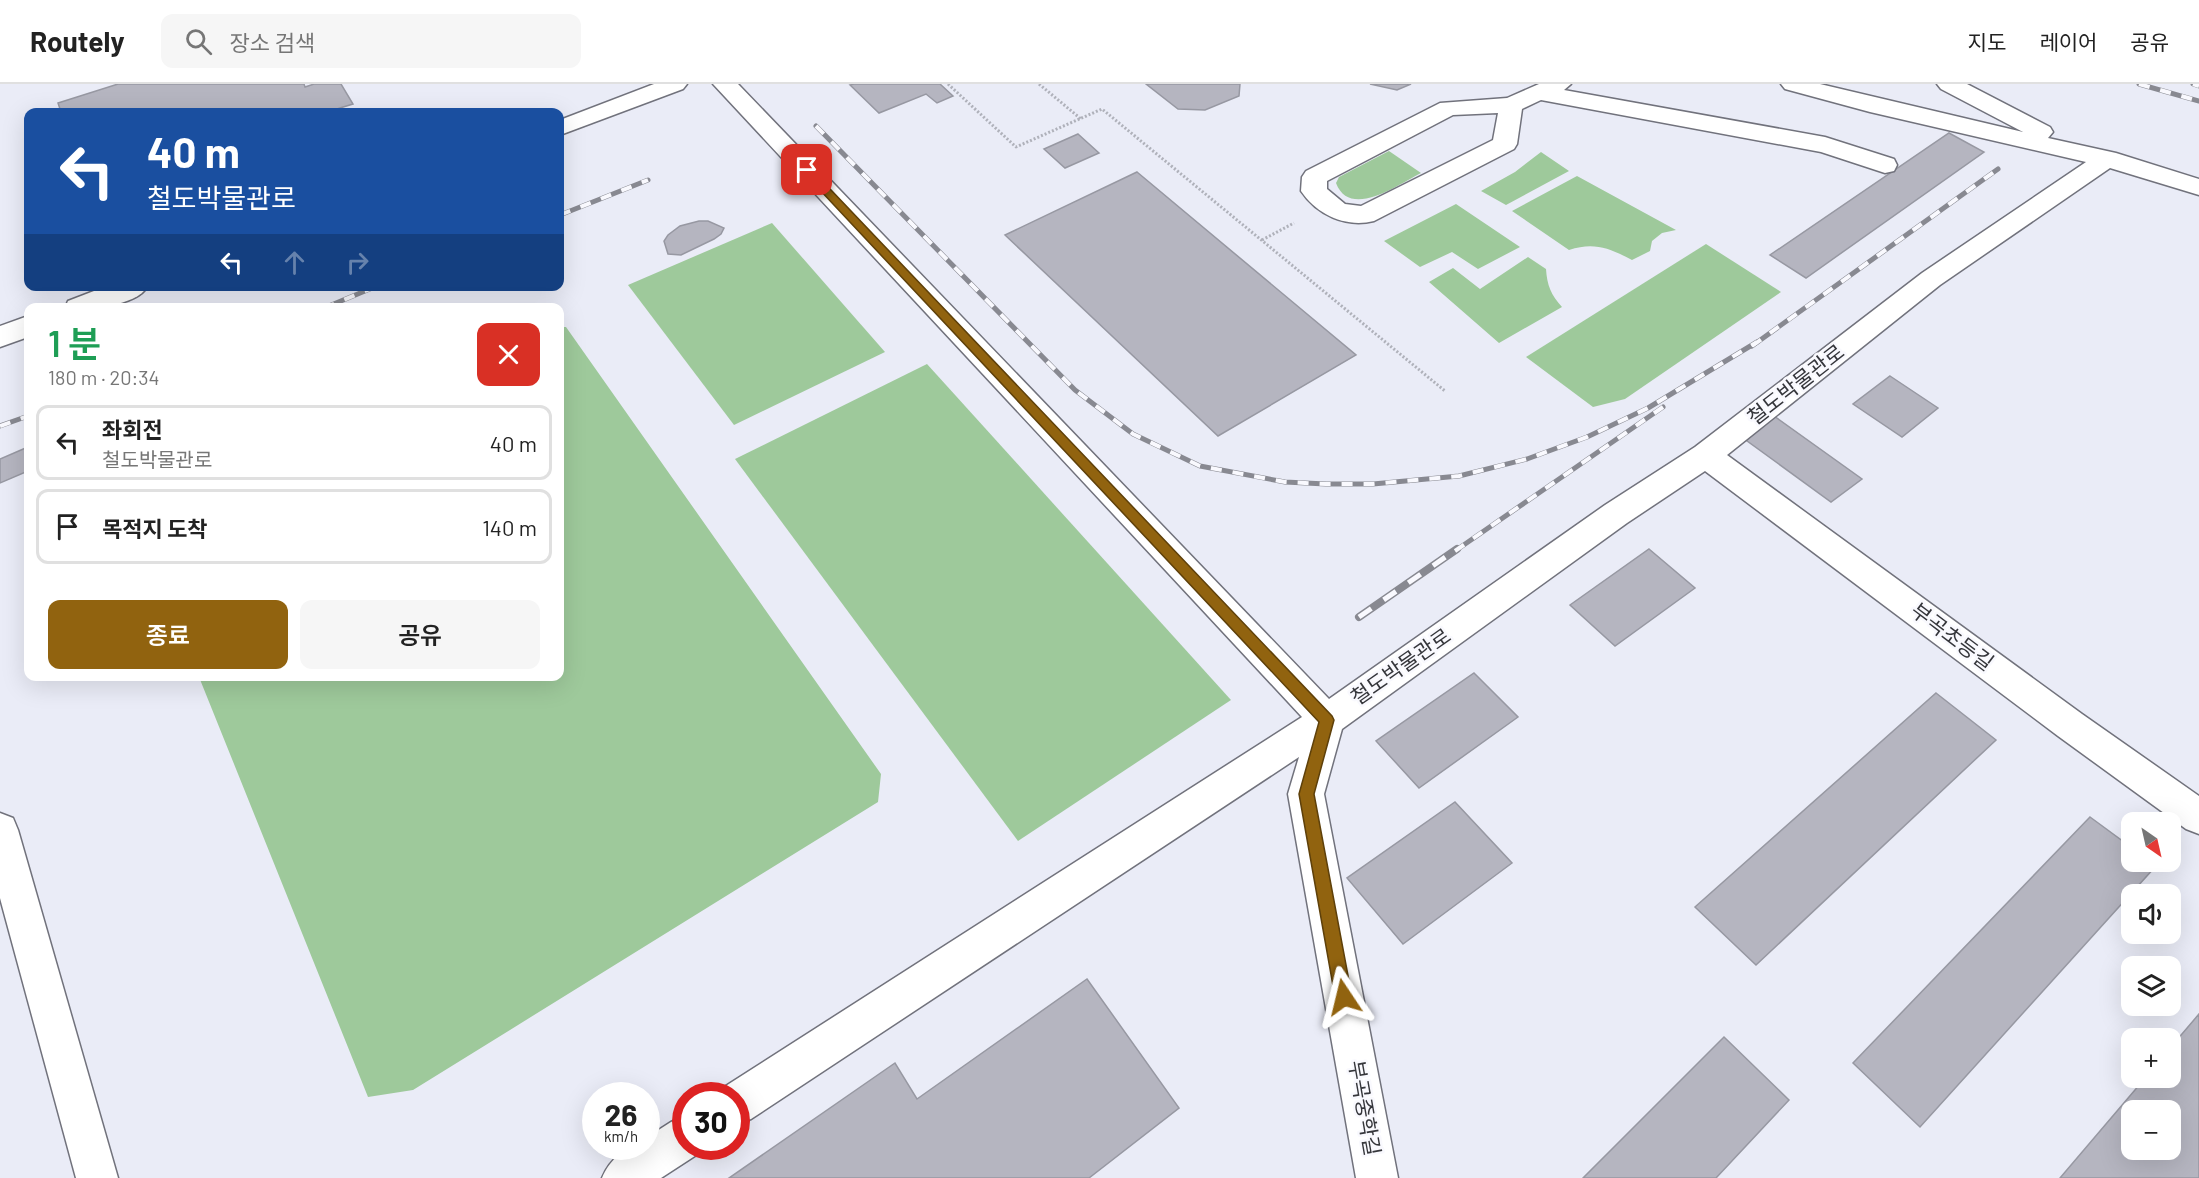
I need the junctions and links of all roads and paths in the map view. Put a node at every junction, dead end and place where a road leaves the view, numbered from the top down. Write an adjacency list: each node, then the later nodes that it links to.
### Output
1 (675, 84): 12 (street)
2 (725, 84): 22 (street)
3 (948, 84): 11 (path)
4 (1039, 84): 11 (path)
5 (1793, 84): 10 (street)
6 (1835, 84): 10 (street)
7 (1949, 84): 13 (street)
8 (1549, 88): 9 (street); 14 (street)
9 (1511, 105): 9 (street)
10 (1870, 105): 13 (street)
11 (1081, 119): 20 (path)
12 (564, 126)
13 (2107, 159): 15 (street); 21 (street, 철도박물관로)
14 (1885, 165)
15 (2199, 187)
16 (122, 291): 17 (street)
17 (91, 303)
18 (24, 328): 19 (street)
19 (0, 337)
20 (1445, 391)
21 (1706, 455): 22 (street, 철도박물관로); 23 (street, 부곡초등길)
22 (1327, 720): 25 (street, 철도박물관로); 29 (street, 부곡중학길)
23 (2199, 817)
24 (0, 831): 27 (street)
25 (750, 1095)
26 (672, 1146): 28 (street)
27 (97, 1178)
28 (623, 1178)
29 (1377, 1178)

